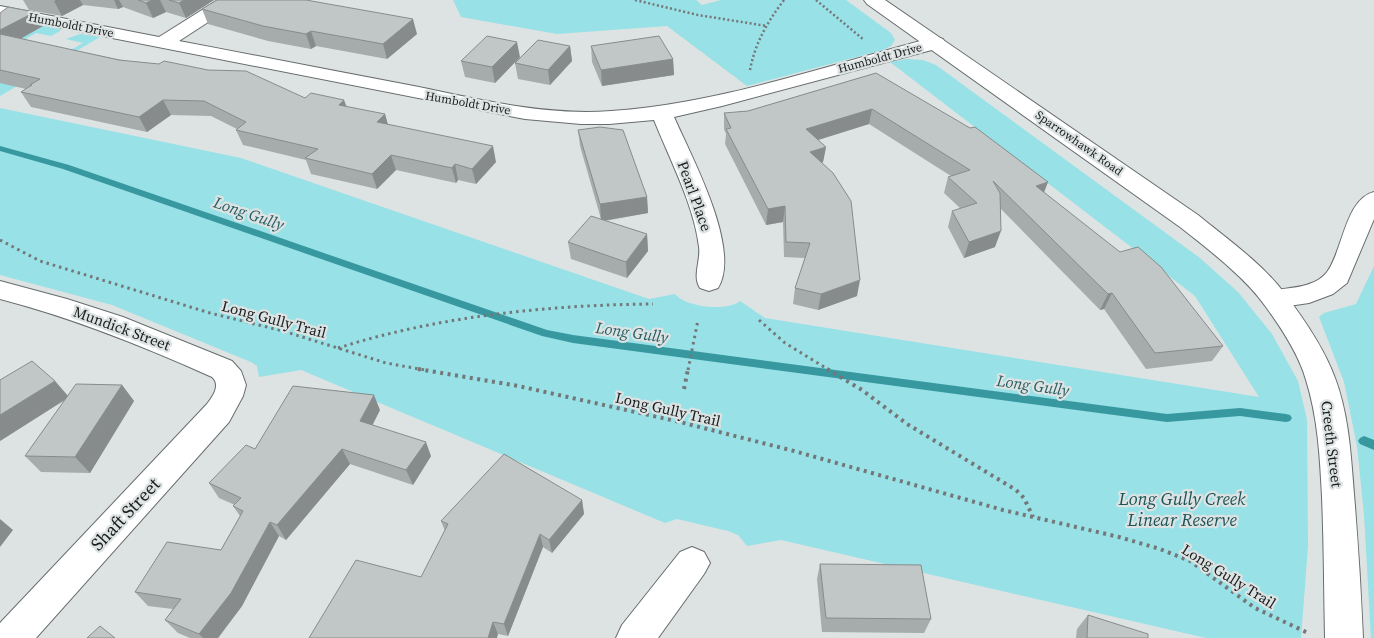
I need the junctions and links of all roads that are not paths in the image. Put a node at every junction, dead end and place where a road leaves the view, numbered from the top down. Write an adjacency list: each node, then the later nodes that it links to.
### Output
1 (230, 0): 4 (street)
2 (873, 0): 5 (street, Sparrowhawk Road)
3 (0, 11): 4 (street, Humboldt Drive)
4 (162, 43): 6 (street, Humboldt Drive)
5 (936, 43): 6 (street, Humboldt Drive); 10 (street, Sparrowhawk Road)
6 (662, 112): 8 (street, Pearl Place)
7 (1374, 199): 10 (street)
8 (710, 282)
9 (0, 290): 11 (street, Mundick Street)
10 (1275, 299): 13 (street, Creeth Street)
11 (232, 386): 14 (street, Shaft Street)
12 (692, 563): 15 (street)
13 (1330, 637)
14 (11, 638)
15 (635, 638)

